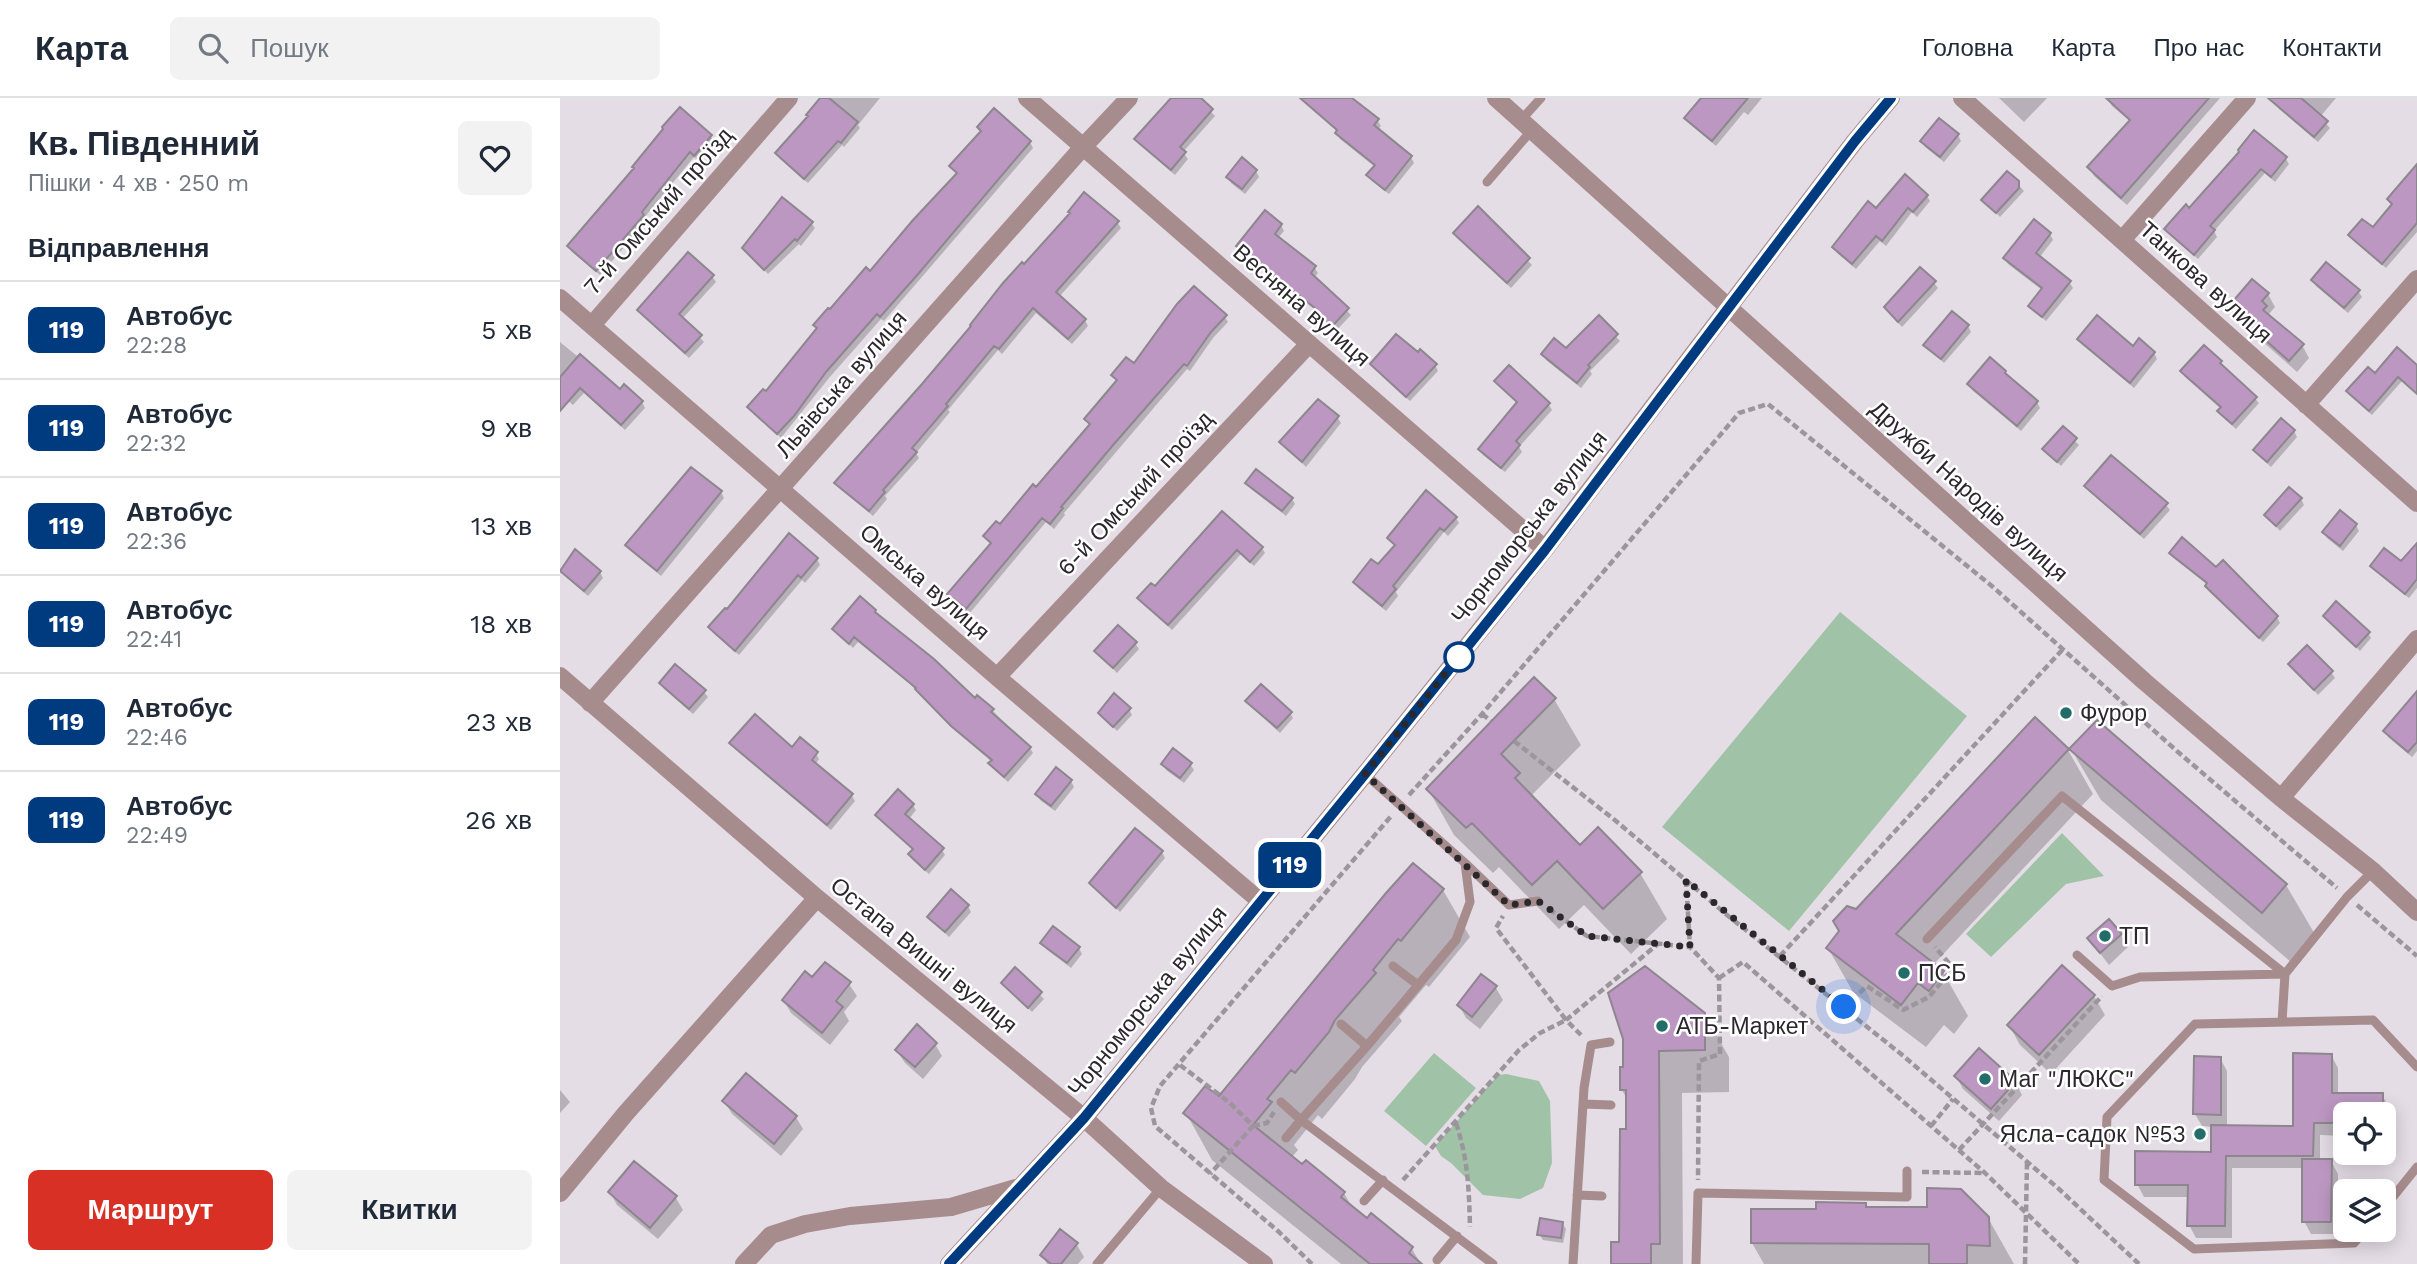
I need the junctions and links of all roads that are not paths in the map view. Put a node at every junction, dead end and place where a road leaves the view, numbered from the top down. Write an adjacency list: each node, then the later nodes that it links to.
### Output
1 (789, 98): 16 (street, 7-й Омський проїзд)
2 (1027, 98): 10 (street, Весняна вулиця)
3 (1129, 98): 10 (street, Львівська вулиця)
4 (1496, 98): 9 (street, Дружби Народів вулиця)
5 (1541, 98): 9 (lane)
6 (1891, 98): 15 (street, Чорноморська вулиця)
7 (1962, 98): 12 (street, Танкова вулиця)
8 (2247, 98): 12 (street)
9 (1527, 125): 11 (lane); 15 (street, Дружби Народів вулиця)
10 (1083, 147): 17 (street, Весняна вулиця); 19 (street, Львівська вулиця)
11 (1487, 182)
12 (2122, 240): 18 (street, Танкова вулиця)
13 (2417, 279): 18 (street)
14 (560, 298): 16 (street, Омська вулиця)
15 (1730, 307): 21 (street, Чорноморська вулиця); 27 (street, Дружби Народів вулиця)
16 (592, 325): 19 (street, Омська вулиця)
17 (1308, 344): 21 (street, Весняна вулиця); 24 (street, 6-й Омський проїзд)
18 (2306, 405): 20 (street, Танкова вулиця)
19 (781, 490): 24 (street, Омська вулиця); 25 (street, Львівська вулиця)
20 (2417, 503)
21 (1545, 550): 26 (street, Чорноморська вулиця)
22 (2417, 639): 27 (street)
23 (560, 676): 25 (street, Остапа Вишні вулиця)
24 (997, 677): 31 (street, Омська вулиця)
25 (590, 703): 30 (street, Остапа Вишні вулиця)
26 (1365, 774): 28 (lane); 31 (street, Чорноморська вулиця)
27 (2281, 799): 29 (street, Дружби Народів вулиця)
28 (1465, 863): 32 (lane); 38 (lane)
29 (2373, 872): 33 (street, Дружби Народів вулиця); 37 (lane)
30 (817, 898): 47 (street, Остапа Вишні вулиця); 56 (street)
31 (1260, 901): 47 (street, Чорноморська вулиця)
32 (1538, 901)
33 (2417, 912)
34 (1927, 939): 37 (lane)
35 (2077, 955): 37 (lane)
36 (1393, 966): 38 (lane)
37 (2286, 974): 39 (lane)
38 (1418, 985): 42 (lane)
39 (2282, 1022): 43 (lane); 61 (lane)
40 (1340, 1024): 42 (lane)
41 (1610, 1042): 45 (lane)
42 (1367, 1046): 48 (lane)
43 (2417, 1068)
44 (1281, 1102): 48 (lane)
45 (1583, 1104): 46 (lane); 57 (lane)
46 (1611, 1105)
47 (1084, 1118): 53 (street, Чорноморська вулиця); 54 (street, Остапа Вишні вулиця)
48 (1301, 1120): 49 (lane); 52 (lane)
49 (1286, 1138)
50 (2417, 1167): 55 (lane)
51 (1907, 1171): 69 (lane)
52 (1383, 1180): 59 (lane); 60 (lane)
53 (1022, 1186): 63 (street); 64 (street, Чорноморська вулиця)
54 (1161, 1188): 65 (lane); 66 (street, Остапа Вишні вулиця)
55 (2396, 1193)
56 (560, 1194)
57 (1577, 1195): 58 (lane); 68 (lane)
58 (1602, 1196)
59 (1364, 1201)
60 (1457, 1236): 62 (lane); 67 (lane)
61 (2355, 1242)
62 (1437, 1260)
63 (744, 1264)
64 (949, 1264)
65 (1097, 1264)
66 (1264, 1264)
67 (1493, 1264)
68 (1573, 1264)
69 (1696, 1264)

